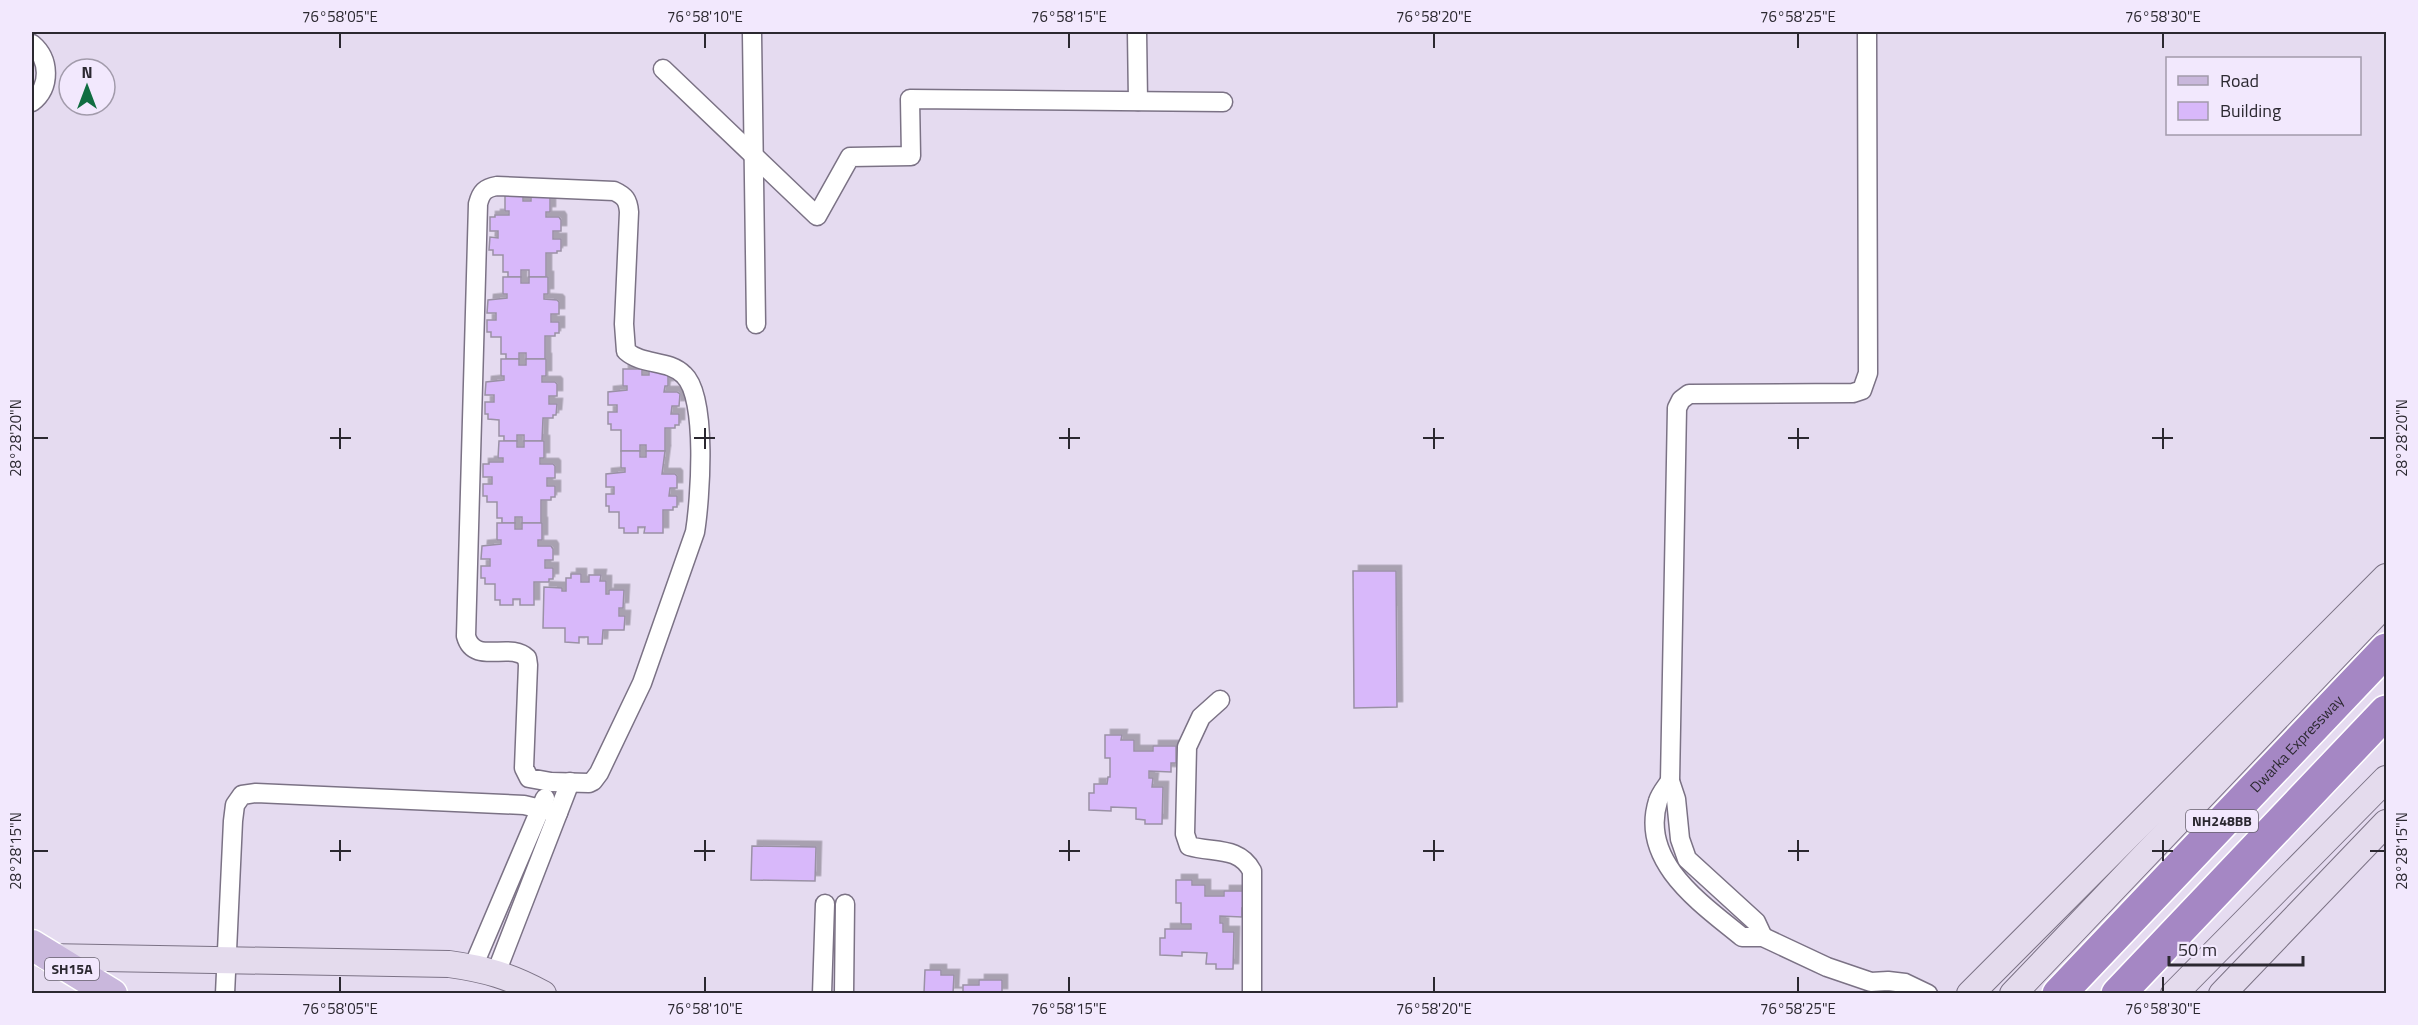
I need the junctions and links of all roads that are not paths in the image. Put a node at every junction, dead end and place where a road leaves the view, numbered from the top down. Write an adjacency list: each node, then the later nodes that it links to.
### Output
1 (1137, 32): 6 (street)
2 (1867, 32): 28 (street)
3 (752, 34): 9 (street)
4 (32, 44): 7 (street)
5 (663, 69): 9 (street)
6 (1138, 101): 8 (street); 9 (street)
7 (32, 102)
8 (1223, 102)
9 (754, 156): 10 (street)
10 (756, 324)
11 (2386, 578): 37 (street)
12 (2386, 603): 38 (street)
13 (2386, 650): 39 (highway, Dwarka Expressway / NH248BB)
14 (1220, 700): 35 (street)
15 (2386, 712): 40 (highway, NH248BB)
16 (2386, 779): 21 (street)
17 (551, 782): 18 (street); 18 (street); 19 (street)
18 (570, 782): 19 (street)
19 (550, 811): 26 (street); 27 (street)
20 (2386, 823): 24 (street)
21 (2278, 887): 24 (street); 41 (street)
22 (825, 904): 33 (street)
23 (845, 904): 34 (street)
24 (2276, 937): 42 (street)
25 (37, 957): 26 (street); 29 (main road, SH15A); 30 (main road, SH15A)
26 (225, 961): 27 (street); 31 (street)
27 (484, 970): 32 (street)
28 (1866, 988): 36 (street)
29 (75, 993)
30 (112, 993)
31 (225, 993)
32 (543, 993)
33 (822, 993)
34 (844, 993)
35 (1252, 993)
36 (1928, 993)
37 (1970, 993)
38 (2013, 993)
39 (2059, 993)
40 (2118, 993)
41 (2174, 993)
42 (2222, 993)

